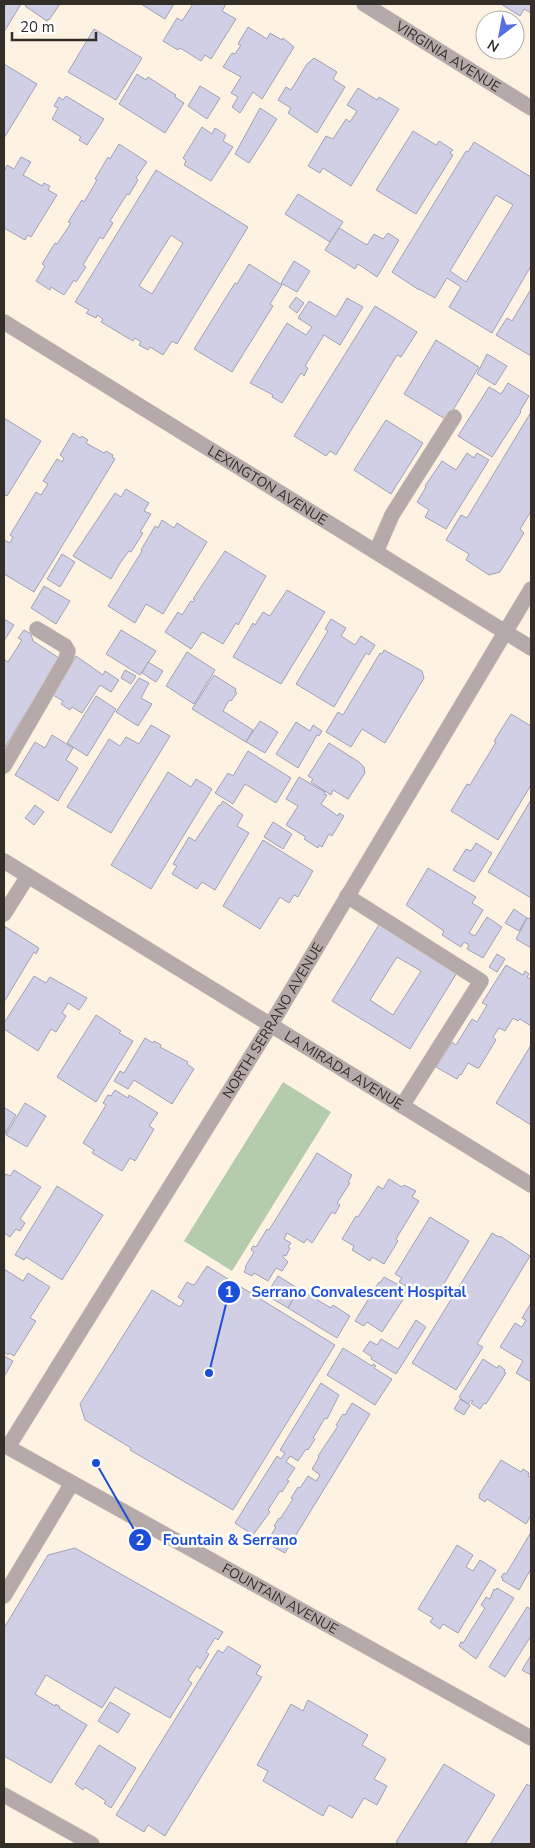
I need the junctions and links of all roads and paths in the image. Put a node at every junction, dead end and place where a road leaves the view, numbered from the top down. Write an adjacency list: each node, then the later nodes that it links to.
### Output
1 (364, 4): 2 (street, VIRGINIA AVENUE)
2 (531, 108)
3 (4, 322): 5 (street, LEXINGTON AVENUE)
4 (454, 417): 5 (street)
5 (376, 552): 8 (street, LEXINGTON AVENUE)
6 (531, 589): 8 (street, NORTH SERRANO AVENUE)
7 (37, 629): 10 (street)
8 (506, 632): 9 (street, LEXINGTON AVENUE); 13 (street, NORTH SERRANO AVENUE)
9 (531, 648)
10 (4, 766)
11 (4, 861): 12 (street, LA MIRADA AVENUE)
12 (28, 876): 14 (street); 15 (street, LA MIRADA AVENUE)
13 (347, 896): 15 (street, NORTH SERRANO AVENUE); 16 (street)
14 (4, 914)
15 (270, 1026): 16 (street, LA MIRADA AVENUE); 18 (street, NORTH SERRANO AVENUE)
16 (402, 1106): 17 (street, LA MIRADA AVENUE)
17 (531, 1185)
18 (6, 1446): 19 (street, FOUNTAIN AVENUE)
19 (72, 1483): 20 (street); 21 (street, FOUNTAIN AVENUE)
20 (4, 1596)
21 (531, 1738)
22 (4, 1795): 23 (street)
23 (92, 1844)

